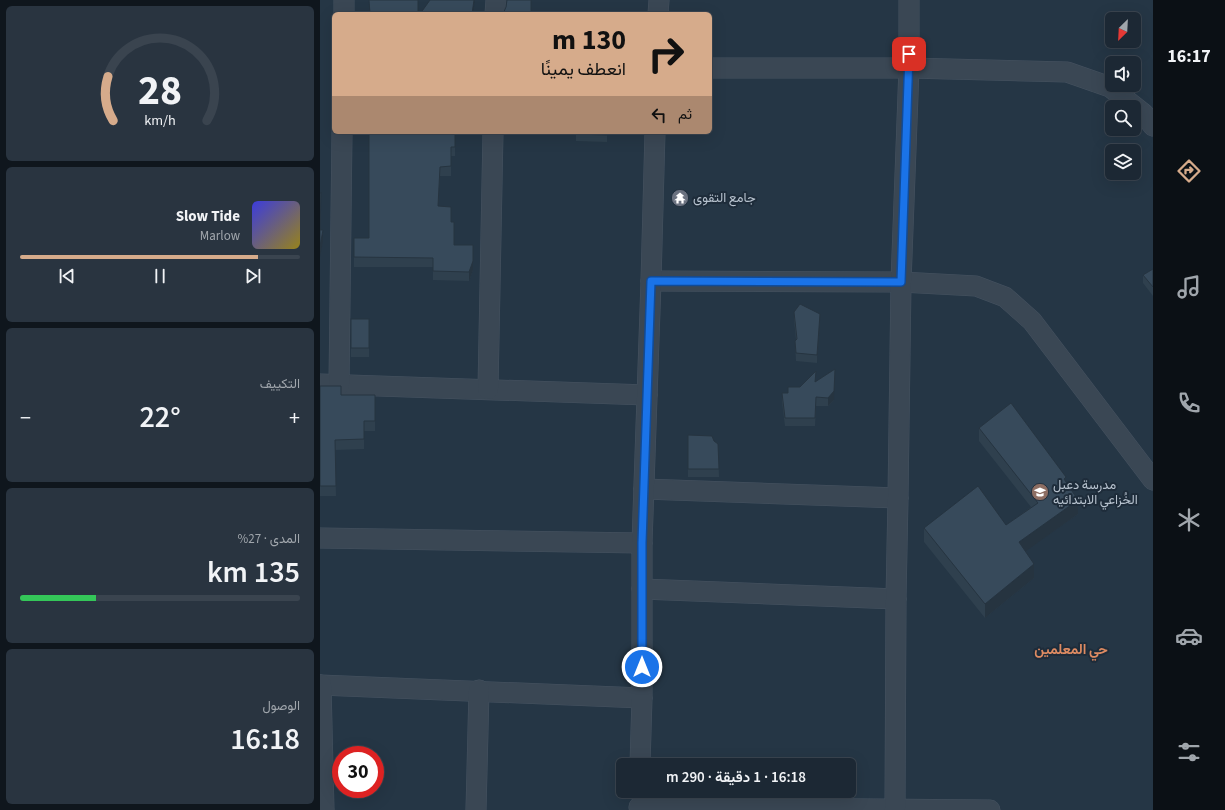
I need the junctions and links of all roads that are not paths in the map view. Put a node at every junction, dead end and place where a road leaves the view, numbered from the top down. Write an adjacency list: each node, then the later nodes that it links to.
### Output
1 (344, 0): 5 (street)
2 (496, 0): 6 (street)
3 (659, 0): 7 (street)
4 (909, 0): 9 (street)
5 (344, 12)
6 (496, 12)
7 (658, 12)
8 (712, 68): 9 (street)
9 (908, 68): 10 (street); 15 (street)
10 (1153, 126)
11 (342, 134): 16 (street)
12 (493, 134): 17 (street)
13 (655, 134): 14 (street)
14 (651, 281): 15 (street); 18 (street)
15 (901, 282): 19 (street); 21 (street)
16 (329, 384): 17 (street)
17 (488, 389): 18 (street)
18 (647, 394): 20 (street)
19 (1153, 480)
20 (644, 489): 21 (street); 23 (street)
21 (898, 498): 25 (street)
22 (320, 538): 23 (street)
23 (642, 543): 24 (street)
24 (642, 588): 25 (street); 28 (street)
25 (896, 599): 31 (street)
26 (321, 685): 27 (street); 32 (street)
27 (479, 690): 28 (street); 33 (street)
28 (642, 698): 29 (street)
29 (640, 758)
30 (639, 803): 31 (street)
31 (895, 809): 34 (street)
32 (324, 810)
33 (476, 810)
34 (990, 810)

